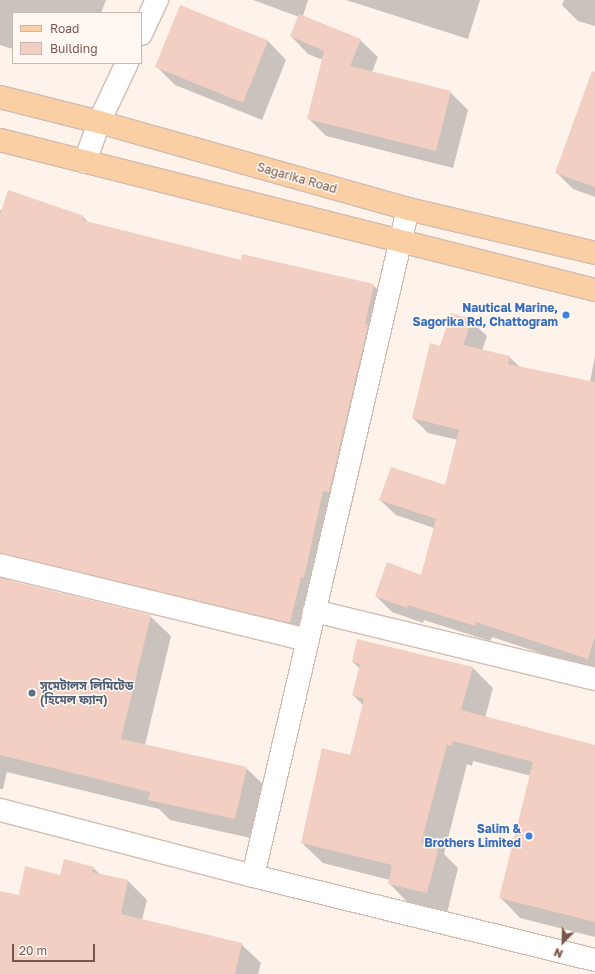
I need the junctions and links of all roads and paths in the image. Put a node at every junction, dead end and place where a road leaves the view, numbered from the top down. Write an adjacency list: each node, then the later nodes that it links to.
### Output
1 (157, 0): 2 (street)
2 (142, 32)
3 (127, 64): 5 (street)
4 (0, 97): 5 (main road, Sagarika Road)
5 (99, 122): 7 (street); 8 (main road, Sagarika Road)
6 (0, 140): 7 (main road)
7 (84, 162): 9 (main road)
8 (408, 209): 9 (street); 10 (main road, Sagarika Road)
9 (399, 242): 11 (main road); 13 (street)
10 (595, 253)
11 (595, 290)
12 (0, 565): 14 (street)
13 (314, 611): 14 (street); 15 (street)
14 (307, 640): 17 (street)
15 (595, 679)
16 (0, 810): 17 (street)
17 (253, 876): 18 (street)
18 (595, 960)

